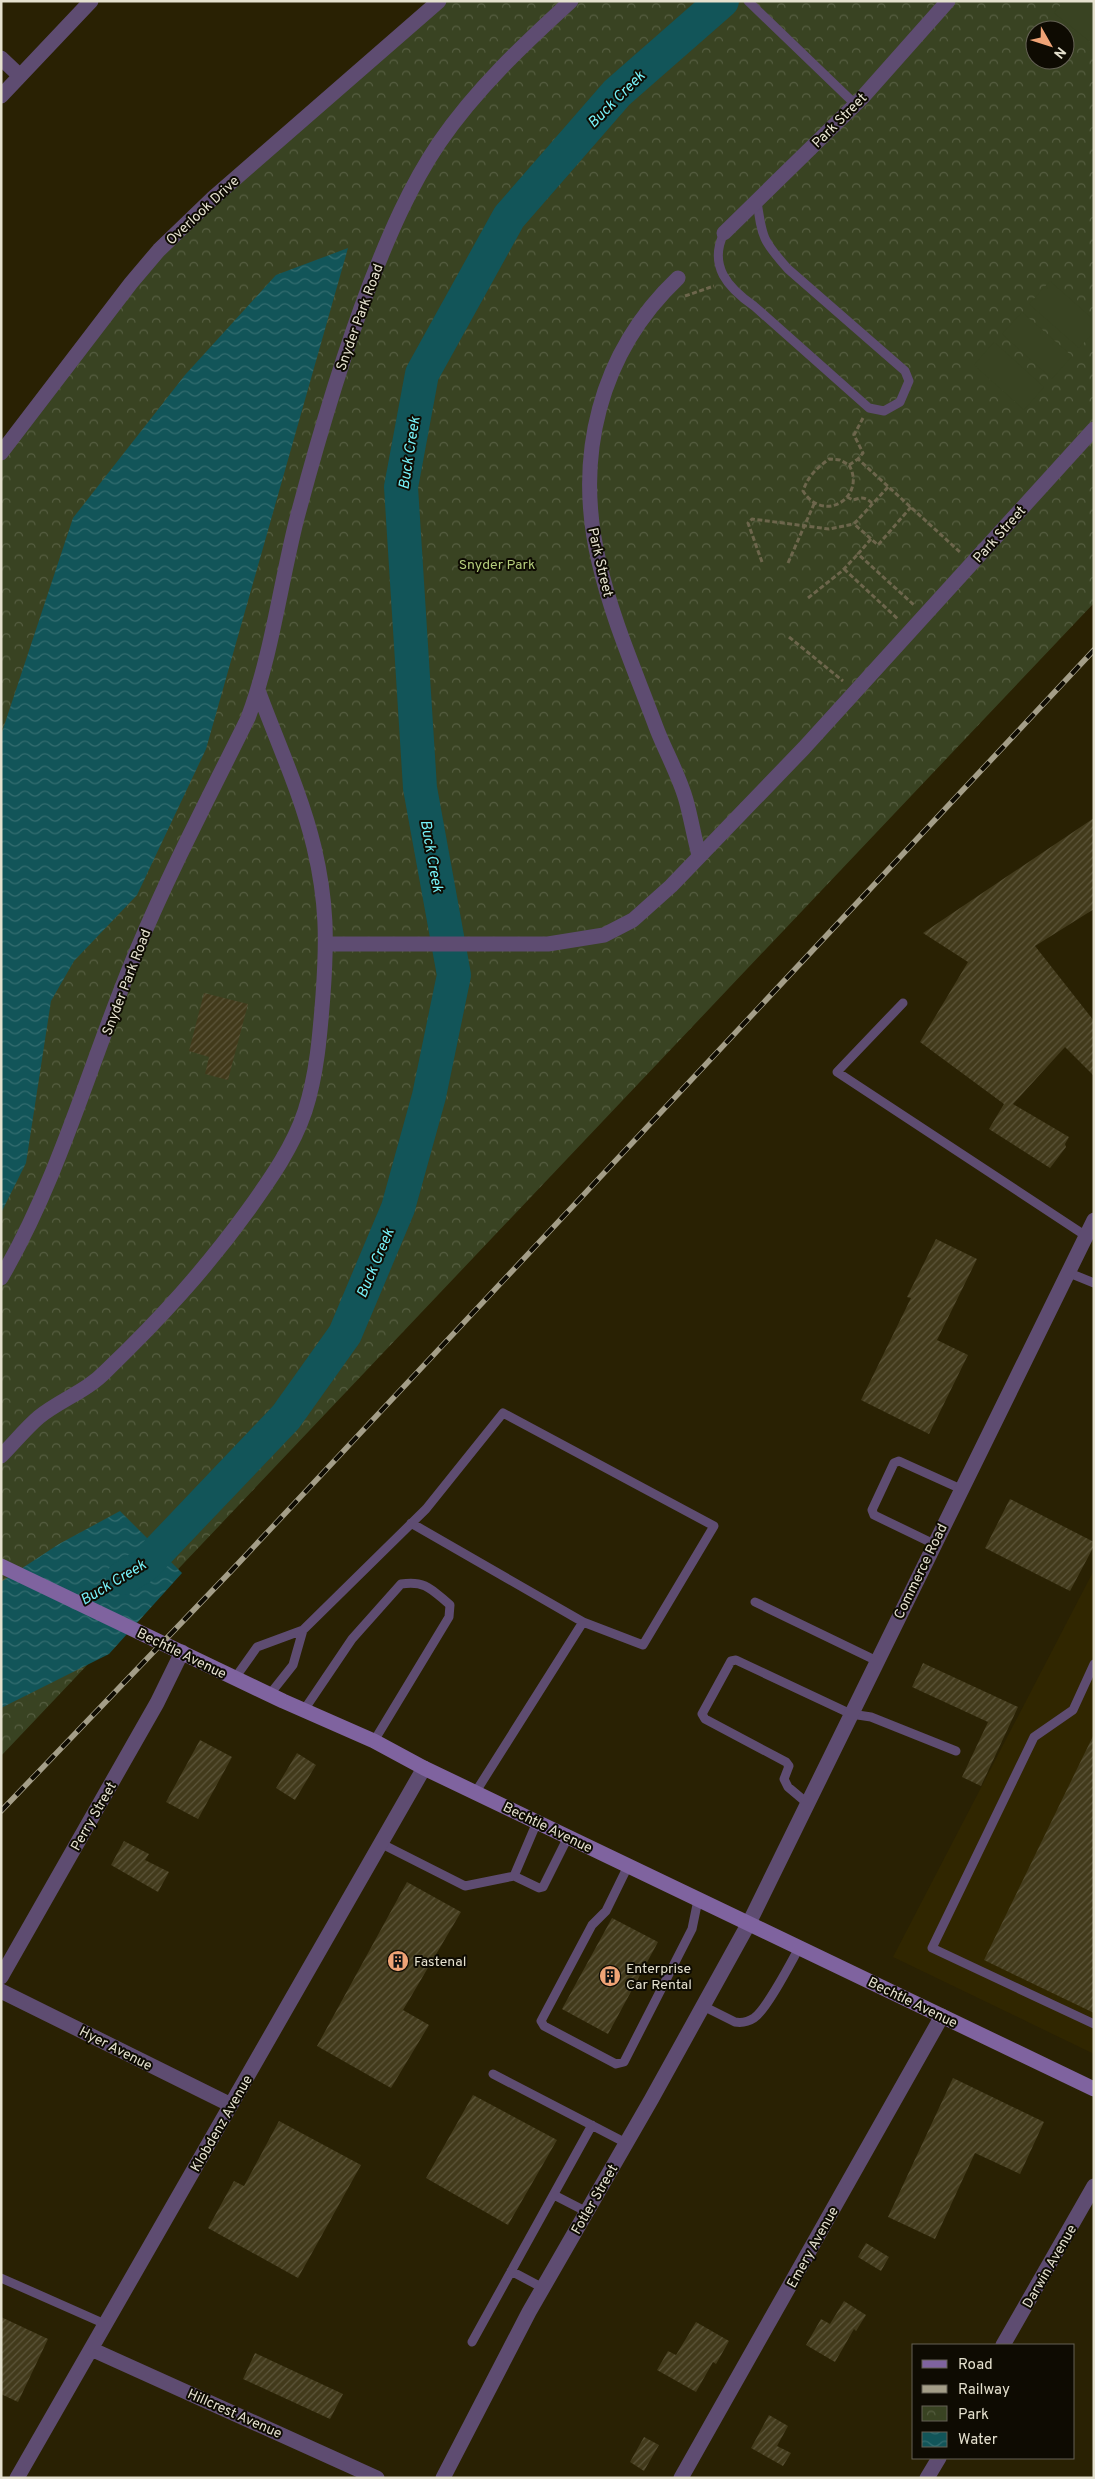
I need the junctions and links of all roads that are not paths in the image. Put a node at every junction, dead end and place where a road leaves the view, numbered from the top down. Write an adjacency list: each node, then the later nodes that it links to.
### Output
1 (91, 1): 7 (street)
2 (438, 1): 14 (street, Overlook Drive)
3 (571, 1): 15 (street, Snyder Park Road)
4 (748, 1): 9 (lane)
5 (948, 1): 9 (street, Park Street)
6 (1, 58): 7 (street)
7 (20, 76): 8 (street)
8 (1, 96)
9 (855, 104): 10 (street, Park Street)
10 (757, 201): 11 (street, Park Street); 11 (lane)
11 (724, 233)
12 (673, 283): 16 (street, Park Street)
13 (1094, 429): 16 (street, Park Street)
14 (1, 453)
15 (258, 690): 17 (street); 22 (street, Snyder Park Road)
16 (699, 856): 17 (street)
17 (327, 944): 24 (street)
18 (903, 1003): 20 (lane)
19 (1094, 1220): 20 (street, Commerce Road)
20 (1086, 1236): 21 (street, Commerce Road)
21 (1067, 1272): 23 (lane); 25 (street, Commerce Road)
22 (1, 1278)
23 (1094, 1283)
24 (1, 1456)
25 (961, 1489): 27 (street, Commerce Road); 27 (lane)
26 (412, 1522): 30 (lane); 30 (lane); 31 (lane)
27 (934, 1544): 33 (street, Commerce Road)
28 (1, 1566): 32 (main road, Bechtle Avenue)
29 (755, 1602): 33 (lane)
30 (583, 1622): 42 (lane)
31 (303, 1630): 35 (lane); 36 (lane)
32 (182, 1652): 35 (main road, Bechtle Avenue); 52 (street, Perry Street)
33 (876, 1661): 38 (street, Commerce Road)
34 (1094, 1664): 56 (lane)
35 (235, 1678): 36 (main road, Bechtle Avenue)
36 (270, 1694): 37 (main road, Bechtle Avenue)
37 (304, 1710): 39 (main road, Bechtle Avenue); 39 (lane)
38 (851, 1714): 40 (lane); 43 (street, Commerce Road); 43 (lane)
39 (374, 1741): 41 (main road, Bechtle Avenue)
40 (956, 1751)
41 (424, 1768): 42 (main road, Bechtle Avenue); 46 (street, Klobdenz Avenue)
42 (475, 1793): 44 (main road, Bechtle Avenue)
43 (808, 1803): 50 (street, Commerce Road)
44 (538, 1822): 45 (main road, Bechtle Avenue); 48 (lane)
45 (568, 1837): 47 (main road, Bechtle Avenue); 48 (lane)
46 (382, 1844): 48 (lane); 59 (street, Klobdenz Avenue)
47 (628, 1866): 49 (main road, Bechtle Avenue); 49 (lane)
48 (514, 1876)
49 (698, 1900): 50 (main road, Bechtle Avenue)
50 (748, 1923): 51 (main road, Bechtle Avenue); 54 (street, Fotler Street)
51 (799, 1948): 54 (lane); 55 (main road, Bechtle Avenue)
52 (1, 1978)
53 (1, 1991): 59 (street, Hyer Avenue)
54 (703, 2006): 61 (street, Fotler Street)
55 (942, 2016): 58 (main road, Bechtle Avenue); 76 (street, Emery Avenue)
56 (1094, 2024)
57 (493, 2074): 60 (lane)
58 (1094, 2089)
59 (231, 2105): 68 (street, Klobdenz Avenue)
60 (592, 2125): 61 (lane); 63 (lane)
61 (626, 2143): 64 (street, Fotler Street)
62 (1094, 2186): 70 (street, Darwin Avenue)
63 (554, 2194): 64 (lane); 65 (lane)
64 (587, 2212): 67 (street, Fotler Street)
65 (511, 2271): 67 (lane); 69 (lane)
66 (1, 2278): 68 (lane)
67 (543, 2288): 75 (street, Fotler Street)
68 (105, 2324): 71 (street, Klobdenz Avenue)
69 (472, 2342)
70 (1004, 2344)
71 (91, 2348): 73 (street, Klobdenz Avenue); 74 (street, Hillcrest Avenue)
72 (938, 2459): 77 (street)
73 (17, 2478)
74 (377, 2478)
75 (443, 2478)
76 (681, 2478)
77 (927, 2478)

